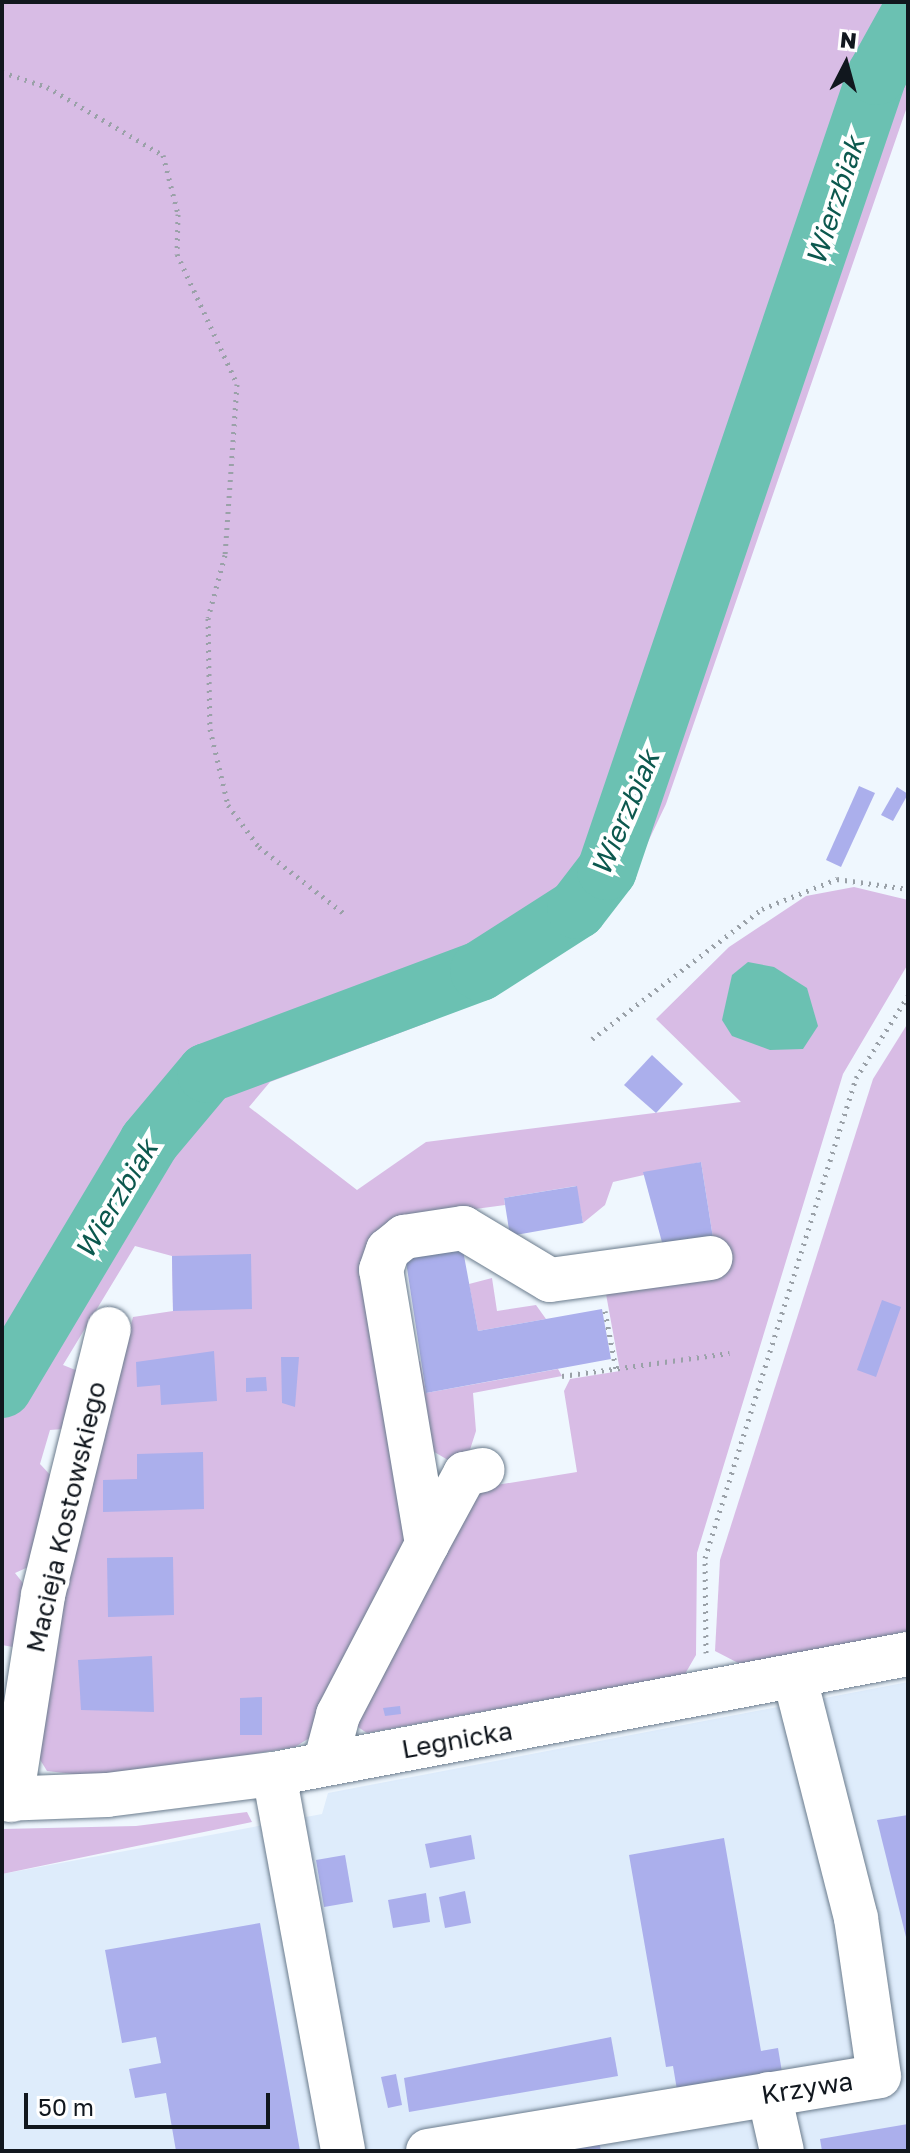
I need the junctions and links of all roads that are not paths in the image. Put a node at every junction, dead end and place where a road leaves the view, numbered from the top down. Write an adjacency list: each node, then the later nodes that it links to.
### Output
1 (711, 1258): 4 (street)
2 (109, 1329): 9 (street, Macieja Kostowskiego)
3 (483, 1470): 4 (street)
4 (427, 1544): 7 (street)
5 (908, 1654): 6 (street, Legnicka)
6 (795, 1678): 7 (street, Legnicka); 10 (street, Krzywa)
7 (325, 1764): 8 (street, Legnicka)
8 (274, 1774): 9 (street, Legnicka); 12 (street)
9 (7, 1799)
10 (893, 2076): 11 (street, Krzywa)
11 (769, 2094): 13 (street, Krzywa); 14 (street)
12 (343, 2151)
13 (428, 2151)
14 (782, 2151)

